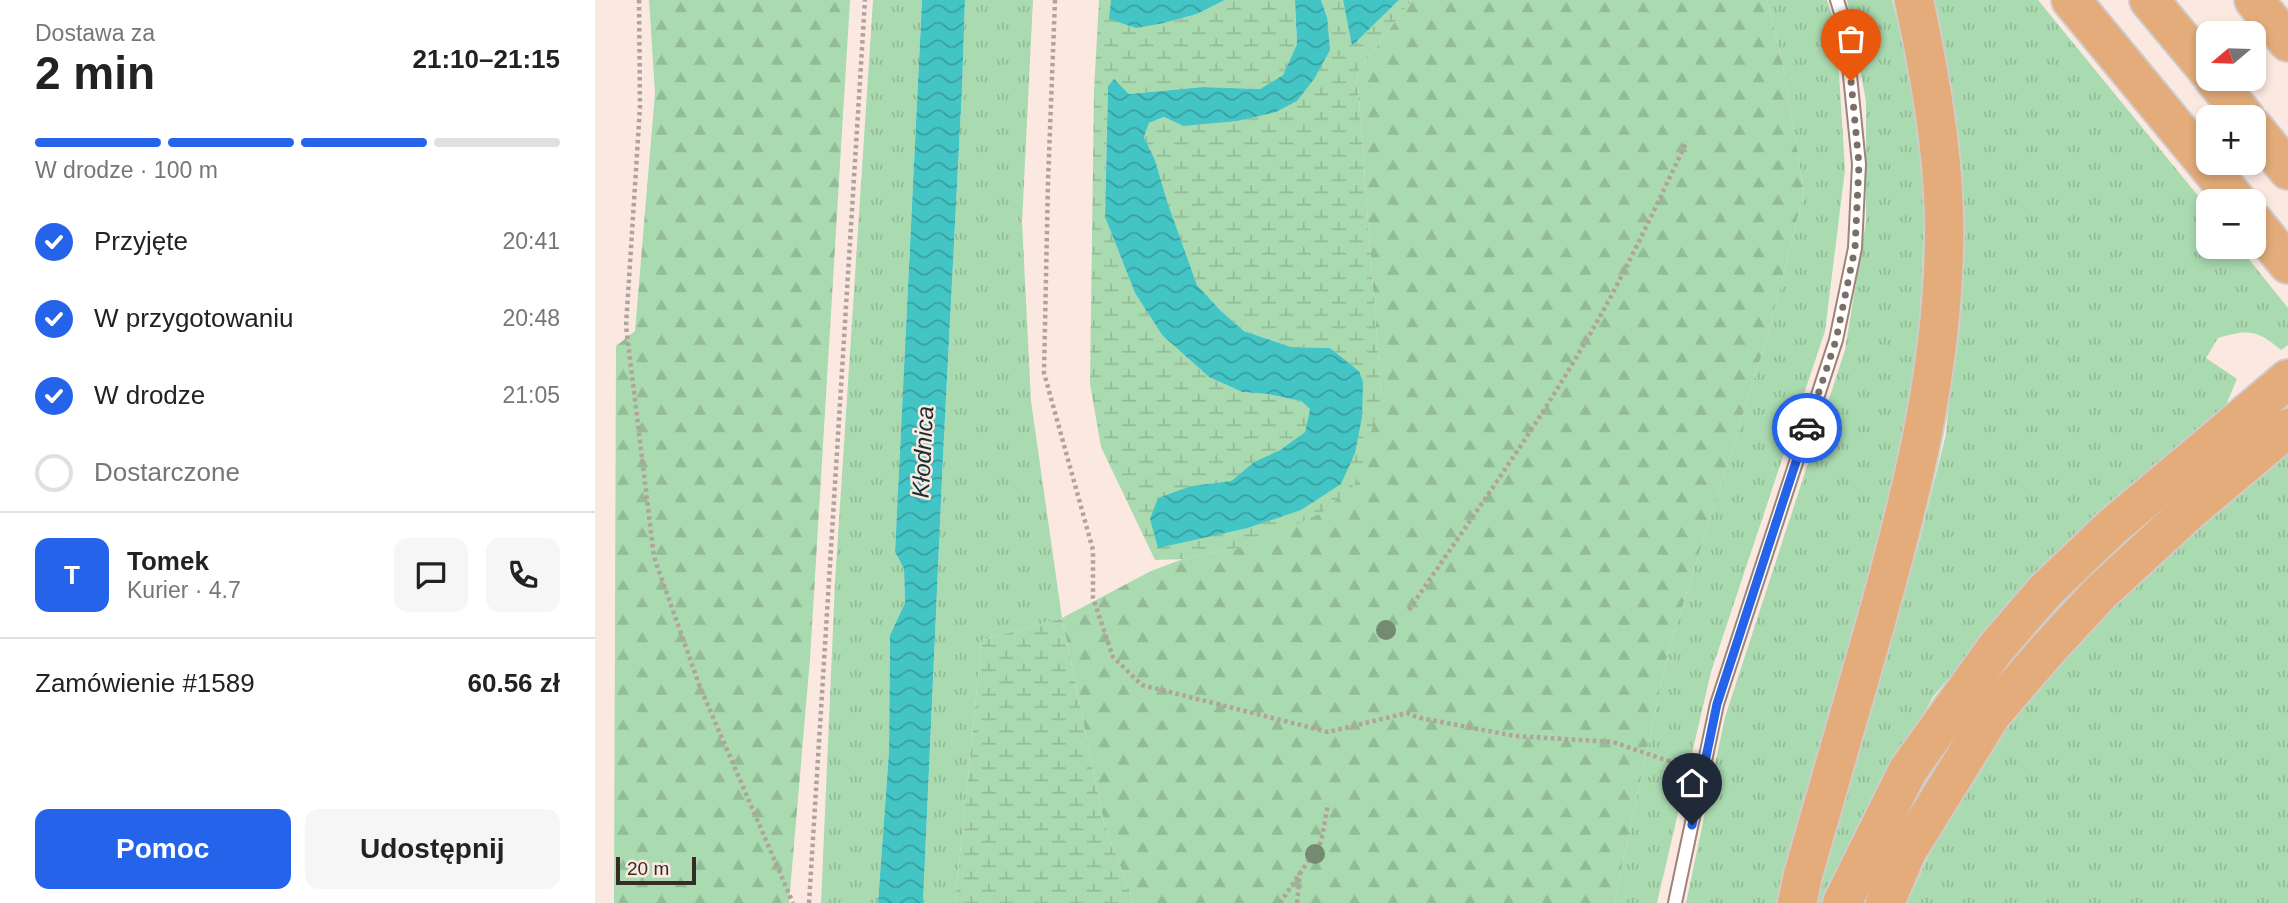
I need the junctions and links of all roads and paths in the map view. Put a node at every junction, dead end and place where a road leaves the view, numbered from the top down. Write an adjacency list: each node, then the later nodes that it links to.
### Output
1 (639, 0): 25 (path)
2 (865, 0): 26 (path)
3 (1055, 0): 22 (path)
4 (1837, 0): 22 (lane)
5 (1914, 0): 30 (highway)
6 (2071, 0): 16 (highway)
7 (2150, 0): 10 (highway)
8 (2254, 0): 9 (highway)
9 (2288, 42)
10 (2196, 56)
11 (2224, 91): 12 (highway)
12 (2235, 105)
13 (1687, 141): 21 (path)
14 (2266, 143): 15 (highway)
15 (2288, 170)
16 (2227, 189)
17 (2266, 237): 18 (highway)
18 (2288, 264)
19 (2279, 386): 31 (highway)
20 (2288, 428): 32 (highway)
21 (1409, 610)
22 (1704, 773): 29 (lane)
23 (1328, 804): 24 (path)
24 (1300, 872): 27 (path); 28 (path)
25 (793, 903)
26 (809, 903)
27 (1280, 903)
28 (1297, 903)
29 (1675, 903)
30 (1797, 903)
31 (1842, 903)
32 (1885, 903)

